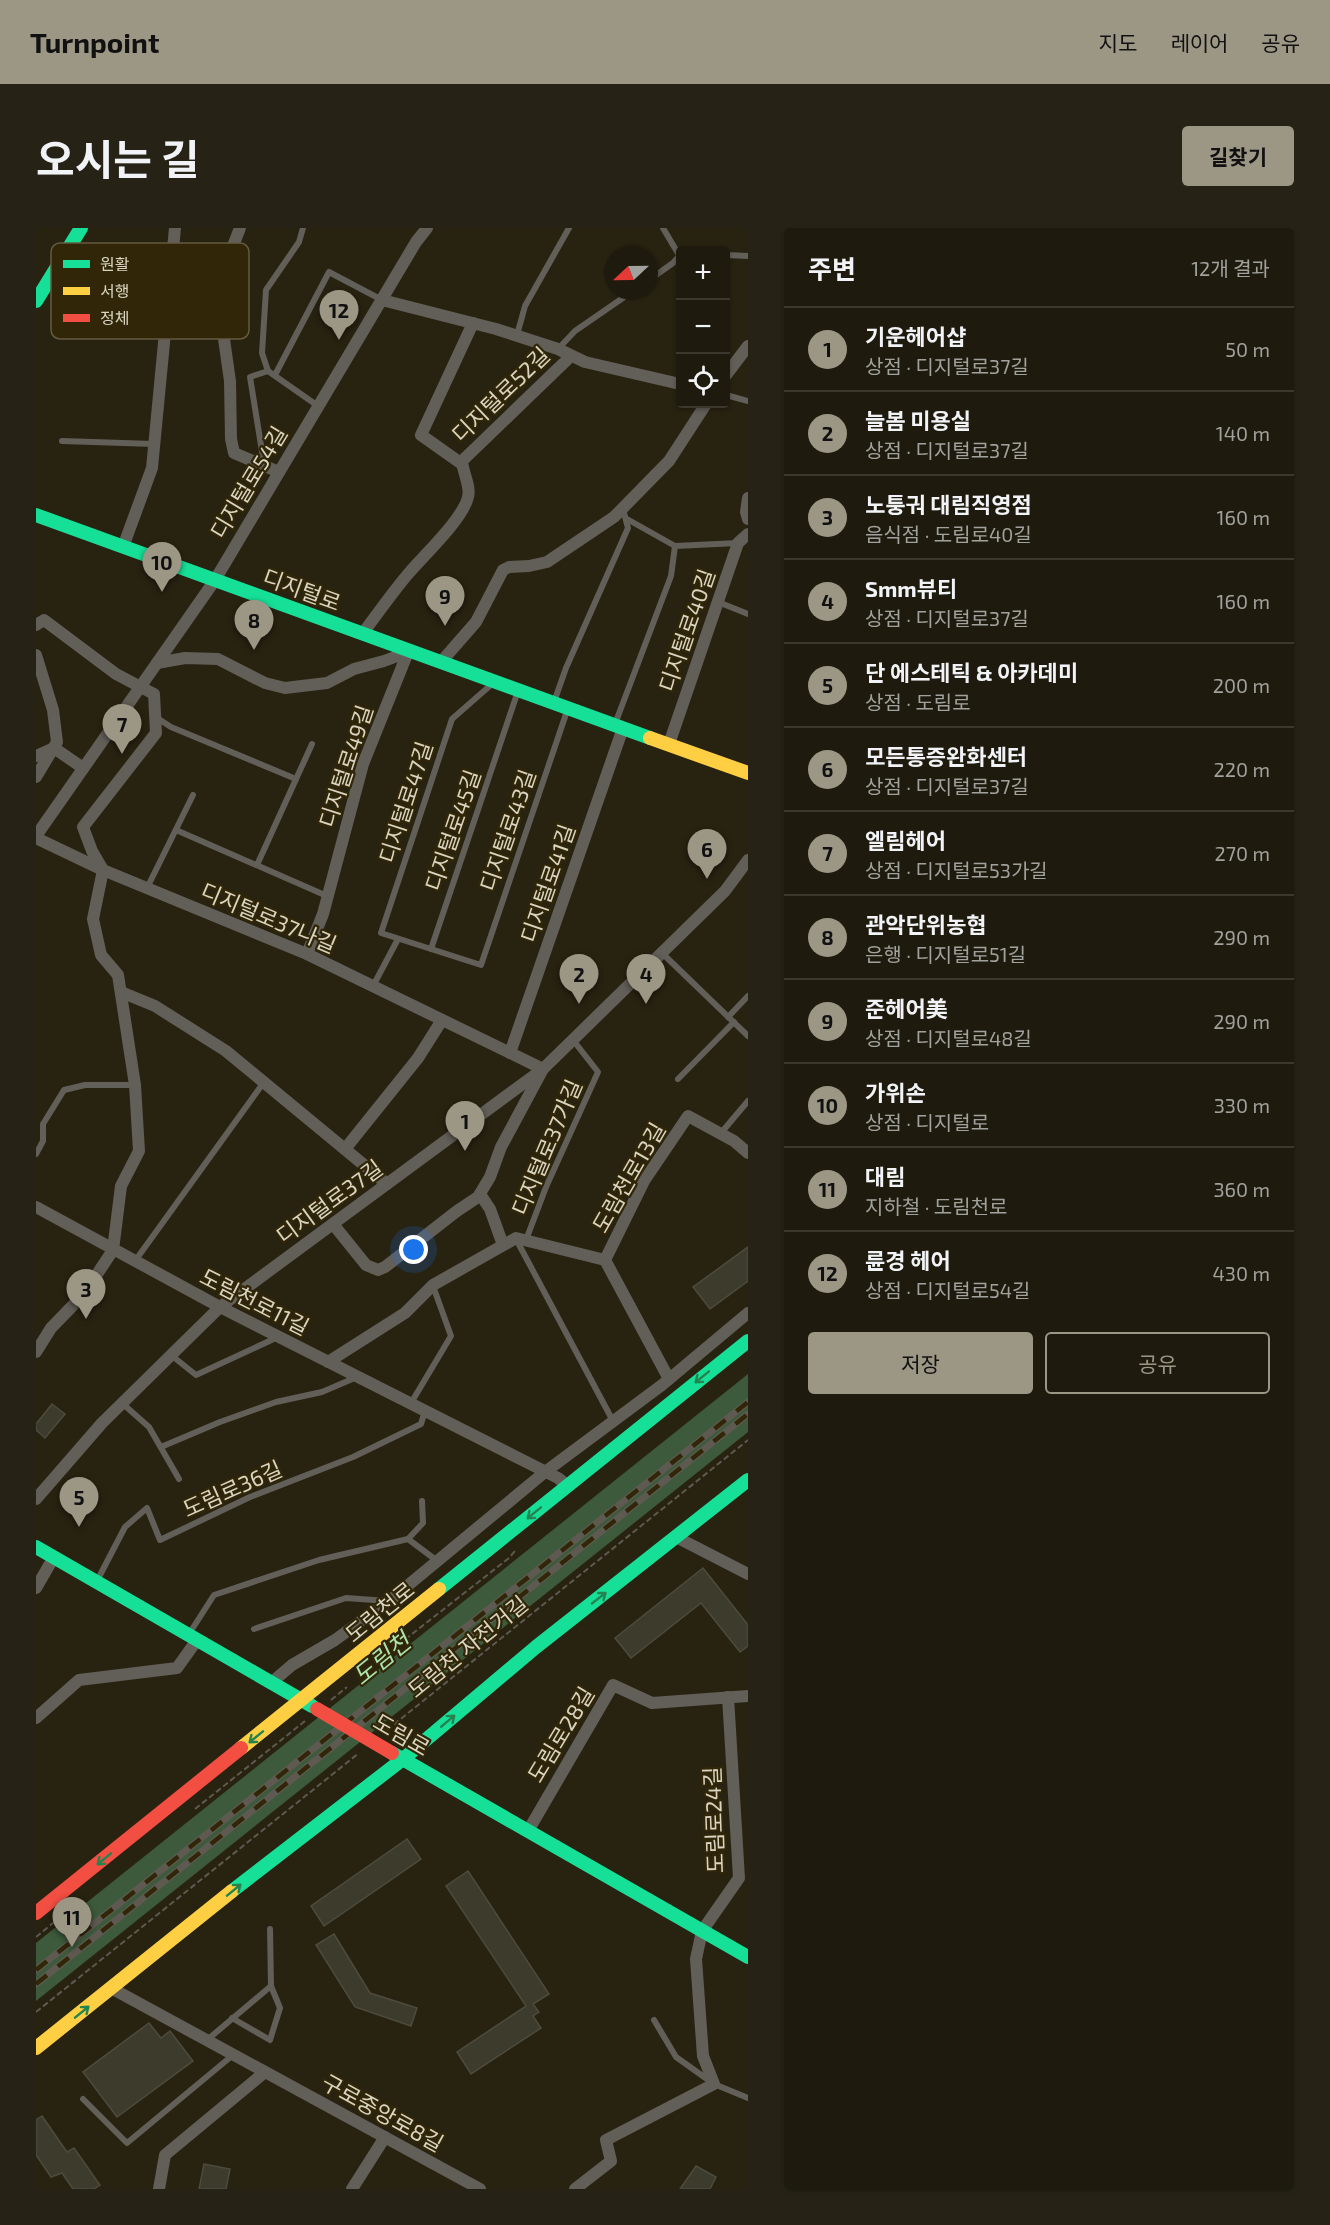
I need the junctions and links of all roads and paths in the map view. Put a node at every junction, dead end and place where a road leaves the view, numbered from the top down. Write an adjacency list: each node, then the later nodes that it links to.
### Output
1 (81, 228): 8 (main road)
2 (175, 228): 9 (street)
3 (240, 228): 10 (street)
4 (303, 228): 28 (lane)
5 (427, 228): 17 (street, 디지털로54길)
6 (569, 228): 21 (lane)
7 (663, 228): 11 (lane)
8 (72, 243)
9 (174, 243)
10 (234, 243)
11 (676, 249)
12 (730, 255): 13 (lane)
13 (748, 256)
14 (676, 260): 15 (lane)
15 (658, 274)
16 (51, 277): 19 (main road)
17 (382, 300): 20 (street); 29 (lane); 33 (street, 디지털로54길)
18 (620, 300): 25 (lane)
19 (36, 301)
20 (473, 323): 21 (street); 38 (street, 디지털로52길)
21 (517, 336): 25 (street)
22 (164, 339): 36 (street)
23 (224, 339): 37 (street)
24 (748, 346): 27 (street)
25 (558, 350): 26 (street)
26 (571, 356): 30 (street); 38 (street, 디지털로52길)
27 (730, 370)
28 (268, 371): 29 (lane); 37 (lane, 디지털로54길)
29 (275, 375): 33 (lane)
30 (676, 383)
31 (730, 395): 32 (lane)
32 (748, 401)
33 (318, 406): 39 (street, 디지털로54길)
34 (703, 408): 41 (street)
35 (62, 441): 36 (lane)
36 (154, 444): 47 (street)
37 (264, 464): 39 (street)
38 (462, 464): 52 (street, 디지털로52길)
39 (279, 472): 48 (street, 디지털로54길)
40 (748, 498): 43 (street)
41 (625, 513): 46 (lane); 55 (street); 60 (lane)
42 (36, 515): 47 (main road, 디지털로)
43 (748, 519)
44 (748, 534): 45 (street, 디지털로40길)
45 (738, 543): 46 (lane); 49 (street, 디지털로40길)
46 (675, 546): 63 (lane)
47 (123, 547): 48 (main road, 디지털로)
48 (215, 580): 52 (main road, 디지털로); 56 (street, 디지털로54길)
49 (718, 602): 50 (lane); 65 (street, 디지털로40길)
50 (748, 614)
51 (36, 625): 58 (street)
52 (363, 633): 53 (main road, 디지털로)
53 (408, 651): 55 (main road, 디지털로); 56 (street); 79 (street, 디지털로49길)
54 (36, 655): 66 (street)
55 (441, 662): 57 (main road, 디지털로)
56 (157, 663): 58 (street, 디지털로54길)
57 (495, 681): 59 (main road, 디지털로); 80 (lane, 디지털로47길)
58 (141, 686): 62 (street); 68 (street, 디지털로54길)
59 (519, 690): 60 (main road, 디지털로); 81 (lane, 디지털로45길)
60 (554, 702): 61 (main road, 디지털로)
61 (568, 708): 63 (main road, 디지털로); 81 (lane, 디지털로43길)
62 (156, 717): 71 (lane); 77 (street)
63 (619, 726): 65 (main road, 디지털로); 91 (street, 디지털로41길)
64 (312, 744): 71 (lane)
65 (669, 744): 69 (main road, 디지털로)
66 (54, 748): 67 (street); 68 (street); 70 (street)
67 (36, 756)
68 (83, 768): 74 (street, 디지털로54길)
69 (748, 773)
70 (36, 777)
71 (296, 779): 76 (lane)
72 (193, 795): 73 (lane)
73 (176, 830): 76 (lane); 78 (lane)
74 (36, 837): 77 (street, 디지털로37나길)
75 (748, 860): 82 (street, 디지털로37길)
76 (257, 865): 79 (lane)
77 (103, 870): 78 (street, 디지털로37나길); 85 (street)
78 (147, 888): 83 (street, 디지털로37나길)
79 (328, 896): 83 (street, 디지털로49길)
80 (398, 939): 81 (lane); 84 (lane)
81 (431, 949)
82 (662, 953): 88 (lane); 90 (street, 디지털로37길)
83 (307, 954): 84 (street, 디지털로37나길)
84 (373, 986): 87 (street, 디지털로37나길)
85 (121, 992): 94 (street); 95 (street)
86 (748, 996): 88 (lane)
87 (442, 1020): 91 (street, 디지털로37나길); 98 (street)
88 (731, 1020): 89 (lane); 93 (lane)
89 (748, 1036)
90 (573, 1040): 92 (street, 디지털로37길); 105 (lane, 디지털로37가길)
91 (510, 1053): 92 (street, 디지털로37나길)
92 (543, 1069): 101 (street, 디지털로37길); 102 (street)
93 (678, 1079)
94 (265, 1081): 98 (street); 109 (lane)
95 (135, 1085): 100 (lane); 107 (street)
96 (748, 1101): 97 (lane)
97 (720, 1133): 99 (street); 108 (street, 도림천로13길)
98 (345, 1149): 101 (street)
99 (748, 1153)
100 (36, 1154)
101 (387, 1184): 104 (street, 디지털로37길)
102 (480, 1194): 104 (street); 106 (street)
103 (36, 1208): 107 (street, 도림천로11길)
104 (333, 1224): 111 (street, 디지털로37길)
105 (521, 1239): 106 (street); 108 (street, 도림천로13길); 123 (lane)
106 (503, 1245): 110 (street)
107 (113, 1250): 109 (street, 도림천로11길); 115 (street)
108 (604, 1260): 119 (street, 도림천로13길)
109 (135, 1261): 111 (street, 도림천로11길)
110 (433, 1285): 117 (street); 121 (lane)
111 (220, 1307): 113 (street, 도림천로11길); 116 (street, 디지털로37길)
112 (748, 1313): 119 (street)
113 (279, 1337): 116 (lane); 117 (street, 도림천로11길)
114 (748, 1341): 129 (main road, 도림천로, one-way to 129)
115 (36, 1352)
116 (171, 1355): 120 (street, 디지털로37길)
117 (328, 1362): 118 (street, 도림천로11길)
118 (358, 1377): 121 (street, 도림천로11길); 125 (lane)
119 (669, 1379): 123 (street)
120 (122, 1403): 125 (lane); 130 (street, 디지털로37길)
121 (411, 1404): 122 (street, 도림천로11길)
122 (425, 1411): 126 (street, 도림천로11길); 138 (lane, 도림로36길)
123 (613, 1421): 126 (street)
124 (748, 1440): 148 (path, 도림천 자전거길)
125 (161, 1448): 127 (lane)
126 (545, 1472): 129 (street, 도림천로11길); 136 (street)
127 (179, 1479)
128 (748, 1480): 132 (main road)
129 (568, 1486): 146 (main road, 도림천로, one-way to 146)
130 (36, 1499)
131 (422, 1501): 133 (lane)
132 (676, 1537): 137 (street); 150 (main road, one-way to 132)
133 (408, 1539): 136 (lane); 142 (lane, 도림천로)
134 (36, 1547): 135 (main road, 도림로)
135 (54, 1557): 138 (main road, 도림로); 139 (street)
136 (436, 1560): 140 (street)
137 (748, 1574)
138 (96, 1582): 142 (main road, 도림로)
139 (36, 1588)
140 (388, 1601): 141 (lane); 143 (street)
141 (254, 1629)
142 (193, 1637): 143 (main road, 도림로); 147 (street)
143 (271, 1683): 146 (main road, 도림로)
144 (748, 1696): 145 (street, 도림로28길)
145 (728, 1697): 151 (street, 도림로28길); 154 (street, 도림로24길)
146 (302, 1700): 150 (main road, 도림로, bridge); 152 (main road, 도림천로, one-way to 152)
147 (36, 1718)
148 (382, 1734)
149 (364, 1748): 158 (path)
150 (398, 1756): 151 (main road, 도림로); 157 (main road, one-way to 150)
151 (528, 1830): 154 (main road, 도림로)
152 (36, 1913)
153 (270, 1929): 156 (lane)
154 (702, 1931): 155 (main road, 도림로); 165 (street)
155 (748, 1958)
156 (271, 1986): 159 (lane); 159 (lane)
157 (111, 1988): 161 (street, 구로중앙로8길); 162 (main road, one-way to 157)
158 (36, 2012)
159 (232, 2018): 161 (lane)
160 (654, 2020): 165 (lane)
161 (207, 2040): 163 (street, 구로중앙로8길)
162 (36, 2048)
163 (234, 2055): 164 (street, 구로중앙로8길); 167 (lane)
164 (265, 2072): 168 (street, 구로중앙로8길); 169 (street)
165 (714, 2084): 166 (lane); 172 (street)
166 (748, 2098)
167 (83, 2099)
168 (385, 2137): 170 (street); 171 (street, 구로중앙로8길)
169 (159, 2189)
170 (352, 2189)
171 (480, 2189)
172 (575, 2189)

